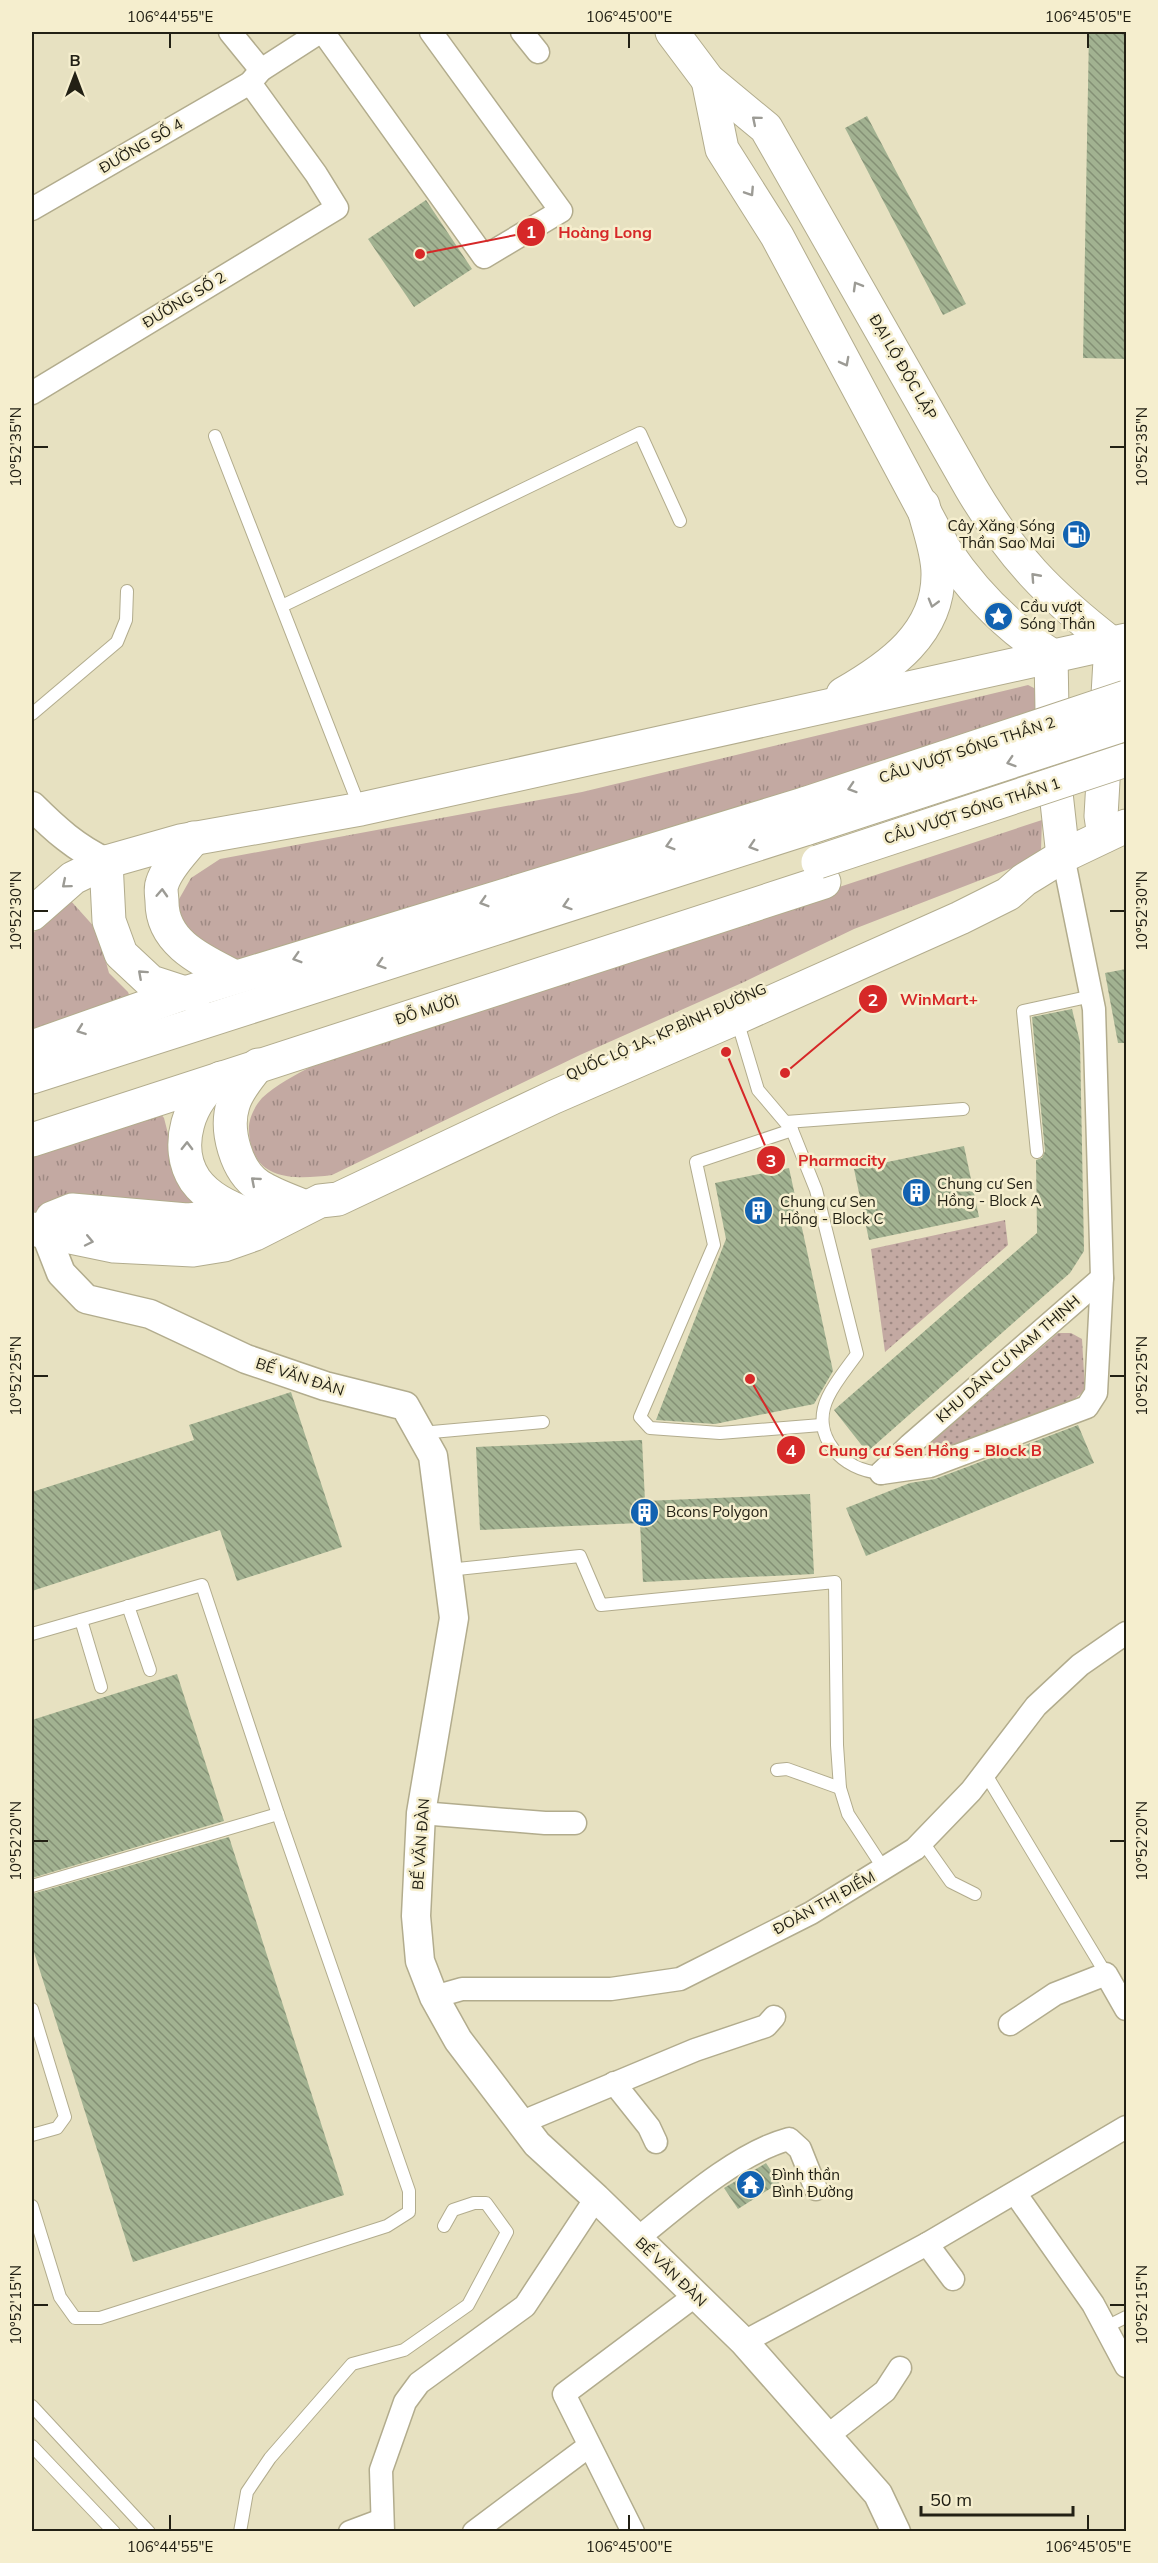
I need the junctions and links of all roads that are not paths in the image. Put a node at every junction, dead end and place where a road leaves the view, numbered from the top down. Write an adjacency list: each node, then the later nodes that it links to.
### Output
1 (230, 32): 7 (street)
2 (321, 32): 3 (street); 7 (street, ĐƯỜNG SỐ 4)
3 (431, 32)
4 (522, 32): 6 (street)
5 (672, 32): 8 (main road, ĐẠI LỘ ĐỘC LẬP)
6 (538, 52)
7 (256, 77): 9 (street, ĐƯỜNG SỐ 4); 10 (street, ĐƯỜNG SỐ 2)
8 (708, 80): 12 (main road, ĐẠI LỘ ĐỘC LẬP, one-way to 12); 16 (main road, ĐẠI LỘ ĐỘC LẬP, one-way to 8)
9 (32, 209)
10 (32, 393)
11 (215, 436): 15 (lane)
12 (923, 505): 17 (main road, ĐẠI LỘ ĐỘC LẬP); 19 (main road, one-way to 19)
13 (680, 521): 15 (lane)
14 (127, 591): 20 (lane)
15 (282, 606): 25 (lane)
16 (1119, 642): 17 (main road); 27 (main road)
17 (1051, 655): 19 (main road); 29 (main road)
18 (1126, 697): 26 (main road, CẦU VƯỢT SÓNG THẦN 2, one-way to 26, bridge)
19 (823, 706): 25 (main road)
20 (32, 714)
21 (1126, 724): 26 (main road, CẦU VƯỢT SÓNG THẦN 2, one-way to 26, bridge)
22 (1126, 760): 31 (main road, CẦU VƯỢT SÓNG THẦN 1, bridge)
23 (1126, 784): 31 (main road, CẦU VƯỢT SÓNG THẦN 1)
24 (32, 806): 30 (street)
25 (361, 809): 28 (main road)
26 (807, 815): 34 (main road, one-way to 34); 37 (main road, one-way to 37)
27 (1115, 831): 29 (main road)
28 (194, 838): 30 (main road); 34 (main road, one-way to 28)
29 (1064, 856): 32 (main road); 36 (street, KHU DÂN CƯ NAM THỊNH)
30 (106, 862): 33 (main road, one-way to 33); 35 (main road, one-way to 30)
31 (821, 872): 40 (main road, ĐỖ MƯỜI)
32 (1024, 880): 38 (main road); 48 (main road, QUỐC LỘ 1A, KP.BÌNH ĐƯỜNG)
33 (32, 914)
34 (235, 977): 35 (main road)
35 (185, 993): 37 (main road); 39 (main road, one-way to 39)
36 (1092, 996): 47 (lane); 51 (street, KHU DÂN CƯ NAM THỊNH)
37 (235, 1010): 41 (main road)
38 (736, 1018): 45 (lane); 48 (main road)
39 (32, 1047)
40 (268, 1053): 42 (main road, ĐỖ MƯỜI); 44 (main road, ĐỖ MƯỜI); 48 (main road, one-way to 40)
41 (32, 1077)
42 (223, 1077): 46 (main road, ĐỖ MƯỜI); 49 (main road, one-way to 42)
43 (963, 1109): 45 (lane)
44 (32, 1122)
45 (789, 1126): 53 (lane); 53 (lane)
46 (32, 1140)
47 (1037, 1152)
48 (313, 1204): 49 (main road); 50 (main road, one-way to 48)
49 (248, 1215): 50 (main road)
50 (38, 1230): 54 (street, BẾ VĂN ĐÀN)
51 (1101, 1278): 55 (street, KHU DÂN CƯ NAM THỊNH); 55 (street, KHU DÂN CƯ NAM THỊNH)
52 (543, 1422): 54 (lane)
53 (821, 1425): 55 (lane)
54 (422, 1433): 56 (street, BẾ VĂN ĐÀN)
55 (881, 1473)
56 (448, 1570): 65 (lane); 66 (street, BẾ VĂN ĐÀN)
57 (128, 1606): 58 (lane); 61 (lane); 67 (lane)
58 (81, 1620): 60 (lane); 62 (lane)
59 (1126, 1633): 64 (street, ĐOÀN THỊ ĐIỂM)
60 (32, 1634)
61 (150, 1670)
62 (101, 1688)
63 (777, 1770): 65 (lane)
64 (985, 1773): 69 (street, ĐOÀN THỊ ĐIỂM); 73 (lane)
65 (840, 1788): 70 (lane)
66 (422, 1813): 68 (street); 74 (street, BẾ VĂN ĐÀN)
67 (278, 1814): 71 (lane); 87 (lane)
68 (575, 1823)
69 (922, 1841): 70 (street, ĐOÀN THỊ ĐIỂM); 72 (lane)
70 (884, 1869): 74 (street, ĐOÀN THỊ ĐIỂM)
71 (32, 1886)
72 (975, 1894)
73 (1106, 1974): 76 (street); 78 (street)
74 (434, 1998): 80 (street, BẾ VĂN ĐÀN)
75 (32, 2009): 82 (lane)
76 (1126, 2009)
77 (774, 2017): 79 (street)
78 (1010, 2024)
79 (614, 2084): 80 (street); 83 (street)
80 (520, 2123): 86 (street, BẾ VĂN ĐÀN)
81 (1126, 2127): 85 (street)
82 (32, 2135)
83 (656, 2142)
84 (816, 2189): 89 (street)
85 (1015, 2193): 90 (street); 94 (street)
86 (596, 2198): 89 (street, BẾ VĂN ĐÀN); 102 (street)
87 (32, 2206)
88 (444, 2226): 105 (lane)
89 (637, 2239): 92 (street, BẾ VĂN ĐÀN)
90 (927, 2244): 91 (street); 95 (street)
91 (953, 2279)
92 (696, 2295): 95 (street, BẾ VĂN ĐÀN); 101 (street)
93 (1126, 2317): 94 (lane)
94 (1106, 2327): 96 (street)
95 (744, 2342): 99 (street, BẾ VĂN ĐÀN)
96 (1126, 2366)
97 (900, 2368): 99 (street)
98 (32, 2406): 104 (lane)
99 (826, 2437): 109 (street, BẾ VĂN ĐÀN)
100 (32, 2446): 103 (lane)
101 (589, 2446): 107 (street); 108 (street)
102 (382, 2526): 106 (street)
103 (114, 2532)
104 (149, 2532)
105 (240, 2532)
106 (350, 2532)
107 (474, 2532)
108 (633, 2532)
109 (896, 2532)

